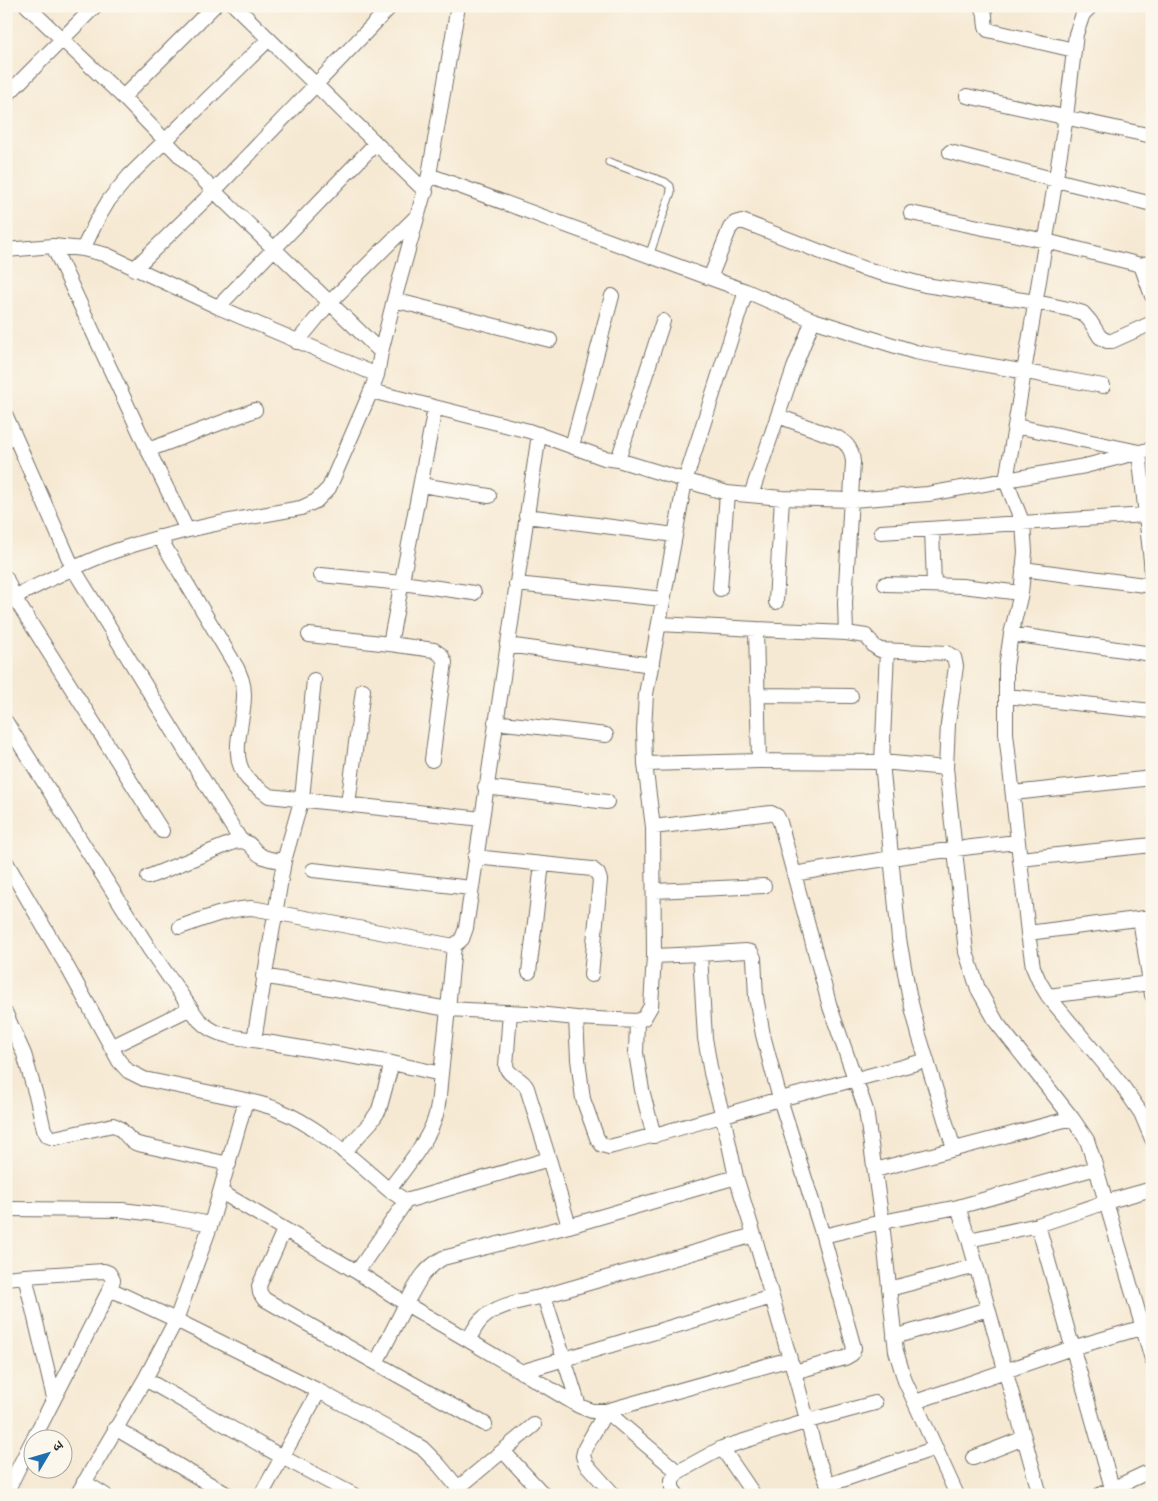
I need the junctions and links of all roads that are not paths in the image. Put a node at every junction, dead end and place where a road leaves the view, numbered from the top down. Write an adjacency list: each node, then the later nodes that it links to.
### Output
1 (27, 6): 9 (street)
2 (95, 6): 9 (street)
3 (214, 6): 15 (street)
4 (235, 6): 10 (street)
5 (391, 6): 12 (street)
6 (458, 6): 22 (street)
7 (980, 6): 11 (street)
8 (1084, 9): 11 (street)
9 (62, 39): 13 (street); 15 (street)
10 (269, 39): 12 (street); 18 (street)
11 (1074, 50): 16 (street)
12 (316, 84): 19 (street); 24 (street)
13 (6, 96)
14 (966, 96): 16 (street)
15 (123, 97): 18 (street)
16 (1066, 117): 17 (street); 23 (street)
17 (1152, 136)
18 (165, 140): 24 (street); 31 (street)
19 (376, 143): 25 (street); 32 (street)
20 (950, 152): 23 (street)
21 (609, 162): 34 (lane)
22 (430, 175): 25 (street); 34 (street)
23 (1056, 180): 26 (street); 29 (street)
24 (214, 191): 32 (street); 36 (street)
25 (426, 192): 28 (street)
26 (1152, 204)
27 (911, 213): 29 (street)
28 (419, 214): 41 (street); 42 (street)
29 (1046, 241): 35 (street); 43 (street)
30 (54, 246): 31 (street); 33 (street); 62 (street)
31 (83, 249): 36 (street)
32 (274, 249): 42 (street); 44 (street)
33 (6, 250)
34 (649, 256): 37 (street)
35 (1146, 263): 40 (street)
36 (134, 269): 44 (street)
37 (710, 278): 38 (street); 43 (street)
38 (746, 291): 45 (street); 65 (street)
39 (612, 296): 61 (street)
40 (1152, 296)
41 (394, 300): 48 (street); 50 (street)
42 (330, 302): 49 (street); 50 (street)
43 (1036, 302): 47 (street); 51 (street)
44 (218, 307): 49 (street)
45 (814, 320): 51 (street); 58 (street)
46 (663, 321): 64 (street)
47 (1152, 323)
48 (550, 340)
49 (297, 342): 52 (street)
50 (381, 352): 52 (street)
51 (1024, 372): 53 (street); 59 (street)
52 (377, 375): 54 (street)
53 (1103, 386)
54 (371, 391): 55 (street); 77 (street)
55 (435, 408): 60 (street); 67 (street)
56 (255, 410): 62 (street)
57 (6, 416): 81 (street)
58 (778, 416): 69 (street); 72 (street)
59 (1016, 426): 63 (street); 66 (street)
60 (539, 434): 61 (street); 74 (street)
61 (572, 446): 64 (street)
62 (148, 450): 77 (street)
63 (1145, 451): 66 (street); 73 (street)
64 (618, 460): 65 (street)
65 (685, 481): 68 (street); 79 (street)
66 (1006, 481): 72 (street); 75 (street)
67 (421, 485): 70 (street); 86 (street)
68 (727, 493): 69 (street); 91 (street)
69 (751, 495): 71 (street)
70 (489, 496)
71 (782, 498): 72 (street); 96 (street)
72 (852, 500): 99 (street)
73 (1146, 515): 75 (street); 84 (street)
74 (526, 516): 79 (street); 87 (street)
75 (1023, 524): 76 (street); 82 (street)
76 (932, 529): 78 (street); 89 (street)
77 (187, 530): 80 (street)
78 (881, 532)
79 (675, 535): 95 (street)
80 (159, 537): 81 (street); 124 (street)
81 (73, 568): 94 (street); 130 (street)
82 (1023, 569): 90 (street); 93 (street)
83 (321, 575): 86 (street)
84 (1152, 577)
85 (6, 578): 94 (street)
86 (402, 583): 92 (street); 102 (street)
87 (516, 584): 95 (street); 103 (street)
88 (884, 584): 89 (street)
89 (934, 584): 93 (street)
90 (1152, 586)
91 (720, 589)
92 (474, 593)
93 (1021, 593): 100 (street)
94 (10, 599): 129 (street)
95 (664, 599): 97 (street)
96 (776, 602)
97 (659, 624): 98 (street); 106 (street)
98 (756, 629): 99 (street); 109 (street)
99 (846, 633): 104 (street)
100 (1011, 634): 105 (street); 111 (street)
101 (310, 635): 102 (street)
102 (390, 644): 116 (street)
103 (507, 645): 106 (street); 114 (street)
104 (887, 650): 118 (street); 120 (street)
105 (1152, 654)
106 (652, 665): 119 (street)
107 (314, 680): 124 (street)
108 (363, 690): 126 (street)
109 (757, 695): 110 (street); 117 (street)
110 (851, 696)
111 (1006, 696): 112 (street); 123 (street)
112 (1152, 711)
113 (6, 722): 158 (street)
114 (495, 722): 115 (street); 122 (street)
115 (606, 735)
116 (432, 760)
117 (759, 761): 118 (street); 119 (street)
118 (882, 762): 120 (street); 135 (street)
119 (645, 764): 128 (street)
120 (946, 768): 133 (street)
121 (1152, 778): 123 (street)
122 (486, 787): 125 (street); 127 (street)
123 (1013, 793): 131 (street)
124 (302, 798): 126 (street); 137 (street)
125 (607, 802)
126 (348, 804): 127 (street)
127 (482, 818): 134 (street)
128 (653, 827): 141 (street); 145 (street)
129 (162, 832)
130 (241, 841): 137 (street); 142 (street)
131 (1018, 842): 133 (street); 136 (street)
132 (1152, 845): 136 (street)
133 (955, 848): 135 (street); 174 (street)
134 (476, 857): 139 (street); 144 (street)
135 (892, 857): 141 (street); 166 (street)
136 (1020, 859): 149 (street)
137 (284, 861): 146 (street)
138 (6, 862): 165 (street)
139 (542, 864): 153 (street); 154 (street)
140 (313, 870): 144 (street)
141 (794, 874): 169 (street)
142 (148, 878)
143 (764, 886): 145 (street)
144 (472, 888): 150 (street)
145 (654, 891): 152 (street)
146 (275, 911): 148 (street); 150 (street); 155 (street)
147 (1146, 918): 149 (street); 156 (street)
148 (180, 927)
149 (1028, 933): 157 (street)
150 (454, 946): 159 (street)
151 (700, 954): 152 (street); 170 (street); 173 (street)
152 (654, 956): 163 (street)
153 (529, 972)
154 (591, 975)
155 (263, 976): 159 (street); 164 (street)
156 (1151, 989): 157 (street)
157 (1048, 996): 172 (street)
158 (191, 1008): 164 (street); 165 (street)
159 (448, 1009): 160 (street); 168 (street)
160 (510, 1012): 162 (street); 179 (street)
161 (6, 1014): 180 (street)
162 (576, 1018): 163 (street); 175 (street)
163 (637, 1021): 175 (street)
164 (254, 1040): 167 (street)
165 (111, 1047): 171 (street)
166 (927, 1060): 169 (street); 177 (street)
167 (392, 1063): 168 (street); 178 (street)
168 (441, 1074): 185 (street)
169 (856, 1080): 170 (street); 182 (street)
170 (780, 1099): 173 (street); 197 (street)
171 (246, 1100): 178 (street); 180 (street)
172 (1146, 1112): 176 (street)
173 (723, 1116): 175 (street); 183 (street)
174 (1072, 1118): 177 (street); 181 (street)
175 (654, 1136)
176 (1152, 1139)
177 (954, 1149): 182 (street)
178 (344, 1152): 185 (street)
179 (549, 1160): 187 (street); 194 (street)
180 (229, 1164): 186 (street)
181 (1096, 1168): 188 (street); 189 (street)
182 (875, 1170): 191 (street)
183 (736, 1177): 194 (street); 196 (street)
184 (1152, 1189): 188 (street)
185 (389, 1190): 187 (street)
186 (221, 1192): 192 (street); 195 (street)
187 (406, 1201): 200 (street)
188 (1106, 1202): 193 (street); 210 (street)
189 (958, 1207): 191 (street); 198 (street)
190 (6, 1209): 192 (street)
191 (882, 1222): 197 (street); 204 (street)
192 (211, 1224): 209 (street)
193 (1038, 1224): 198 (street); 213 (street)
194 (569, 1226): 207 (street)
195 (284, 1230): 200 (street); 216 (street)
196 (754, 1235): 205 (street); 206 (street)
197 (823, 1236): 217 (street)
198 (969, 1240): 199 (street)
199 (976, 1266): 204 (street); 208 (street)
200 (357, 1272): 207 (street)
201 (25, 1276): 202 (street); 203 (street); 222 (street)
202 (6, 1278)
203 (110, 1289): 209 (street); 222 (street)
204 (889, 1289): 211 (street)
205 (544, 1296): 212 (street); 214 (street)
206 (772, 1296): 214 (street); 217 (street)
207 (406, 1304): 212 (street); 216 (street)
208 (988, 1309): 211 (street); 218 (street)
209 (176, 1320): 220 (street); 221 (street)
210 (1147, 1326): 213 (street); 215 (street)
211 (894, 1337): 223 (street)
212 (468, 1340): 219 (street)
213 (1072, 1348): 218 (street); 245 (street)
214 (564, 1358): 219 (street); 225 (street)
215 (1152, 1359)
216 (376, 1362): 228 (street)
217 (792, 1365): 226 (street); 227 (street)
218 (1004, 1370): 223 (street); 232 (street)
219 (521, 1372): 225 (street)
220 (145, 1379): 231 (street); 236 (street)
221 (319, 1391): 236 (street); 243 (street)
222 (54, 1398): 230 (street)
223 (915, 1402): 234 (street)
224 (875, 1403): 227 (street)
225 (579, 1406): 226 (street)
226 (606, 1411): 240 (street); 252 (street)
227 (808, 1421): 233 (street); 242 (street)
228 (484, 1424)
229 (534, 1425): 235 (street)
230 (39, 1428)
231 (115, 1428): 241 (street); 246 (street)
232 (1024, 1438): 237 (street); 256 (street)
233 (722, 1448): 240 (street); 254 (street)
234 (936, 1448): 242 (street); 255 (street)
235 (503, 1451): 243 (street); 251 (street)
236 (282, 1457): 249 (street); 250 (street)
237 (973, 1458)
238 (22, 1462): 244 (street)
239 (1152, 1470): 245 (street)
240 (678, 1472): 253 (street)
241 (84, 1482): 247 (street); 248 (street)
242 (832, 1490)
243 (461, 1491)
244 (6, 1493)
245 (1108, 1493)
246 (226, 1494)
247 (77, 1495)
248 (105, 1495)
249 (261, 1495)
250 (354, 1495)
251 (544, 1495)
252 (614, 1495)
253 (677, 1495)
254 (754, 1495)
255 (957, 1495)
256 (1040, 1495)

